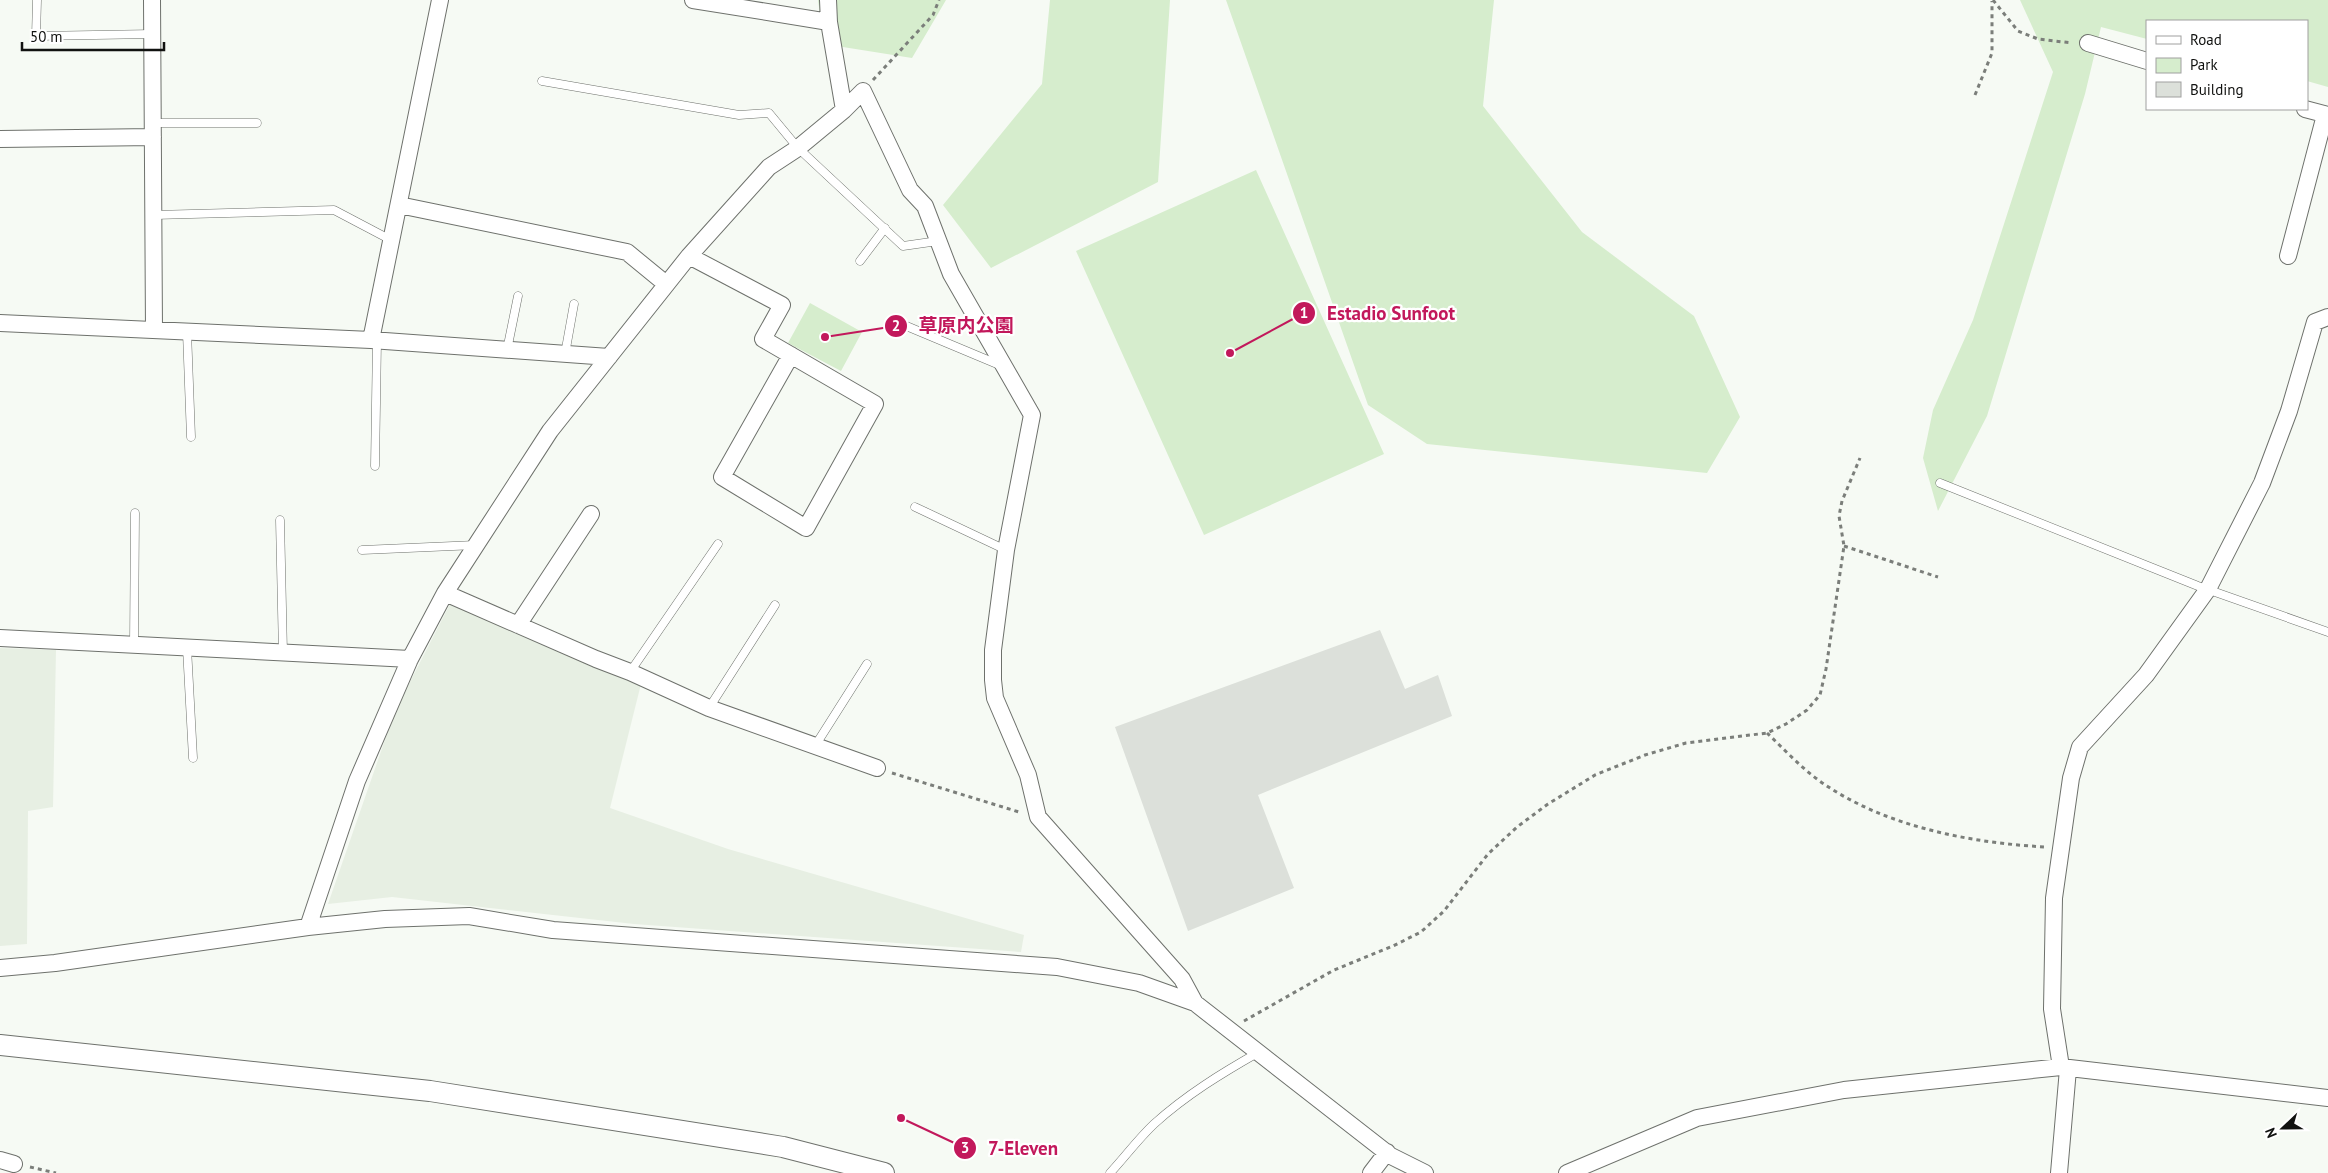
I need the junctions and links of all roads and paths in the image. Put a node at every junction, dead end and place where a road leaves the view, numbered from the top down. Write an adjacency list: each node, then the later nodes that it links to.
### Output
1 (37, 0): 9 (lane)
2 (152, 0): 9 (street)
3 (440, 0): 22 (street)
4 (693, 0): 8 (street)
5 (828, 0): 8 (street)
6 (939, 0): 13 (path)
7 (1992, 0): 10 (path); 14 (path)
8 (829, 22): 15 (street)
9 (153, 34): 19 (street)
10 (2088, 43): 11 (street)
11 (2146, 61)
12 (542, 81): 21 (lane)
13 (863, 91): 15 (street); 26 (street)
14 (1975, 95)
15 (844, 110): 21 (street)
16 (2308, 110): 17 (street)
17 (2327, 115): 28 (street)
18 (257, 123): 19 (lane)
19 (153, 130): 20 (street); 23 (street)
20 (0, 138)
21 (798, 148): 24 (lane); 27 (street)
22 (399, 204): 25 (street); 30 (street)
23 (154, 215): 25 (lane); 36 (street)
24 (884, 228): 26 (lane); 29 (lane)
25 (392, 240): 38 (street)
26 (938, 241): 43 (street)
27 (689, 256): 30 (street); 41 (street)
28 (2288, 256)
29 (860, 261)
30 (666, 284): 42 (street)
31 (518, 296): 39 (lane)
32 (574, 304): 40 (lane)
33 (2328, 317): 58 (street)
34 (892, 320): 43 (lane)
35 (0, 323): 36 (street)
36 (154, 330): 37 (street)
37 (187, 332): 38 (street); 44 (lane)
38 (374, 341): 39 (street); 46 (lane)
39 (507, 350): 40 (street)
40 (565, 354): 42 (street)
41 (790, 355): 41 (street)
42 (609, 357): 53 (street)
43 (1004, 367): 56 (street)
44 (191, 437)
45 (1860, 458): 54 (path)
46 (375, 466)
47 (1940, 483): 58 (lane)
48 (914, 507): 56 (lane)
49 (135, 513): 64 (lane)
50 (590, 514): 61 (street)
51 (280, 520): 66 (lane)
52 (718, 544): 69 (lane)
53 (476, 545): 55 (lane); 59 (street)
54 (1844, 546): 57 (path); 71 (path)
55 (362, 550)
56 (1006, 550): 75 (street)
57 (1938, 576)
58 (2208, 589): 62 (lane); 76 (street)
59 (445, 594): 61 (street); 67 (street)
60 (776, 605): 70 (lane)
61 (518, 625): 69 (street)
62 (2328, 632)
63 (0, 638): 64 (street)
64 (134, 645): 65 (street)
65 (187, 648): 66 (street); 73 (lane)
66 (283, 653): 67 (street)
67 (410, 659): 77 (street)
68 (867, 664): 72 (lane)
69 (630, 672): 70 (street)
70 (709, 708): 72 (street)
71 (1767, 733): 76 (path); 80 (path)
72 (815, 746): 74 (street)
73 (193, 758)
74 (877, 768): 75 (path)
75 (1038, 817): 79 (street)
76 (2061, 848): 83 (street)
77 (308, 927): 78 (street); 79 (street)
78 (0, 968)
79 (1196, 1002): 80 (street)
80 (1230, 1029): 82 (street)
81 (0, 1045): 88 (street)
82 (1259, 1052): 85 (street); 89 (lane)
83 (2064, 1068): 84 (street); 92 (street); 93 (street)
84 (2328, 1098)
85 (1387, 1152): 90 (street); 91 (street)
86 (7, 1162): 87 (path)
87 (56, 1173)
88 (884, 1173)
89 (1110, 1173)
90 (1371, 1173)
91 (1425, 1173)
92 (1566, 1173)
93 (2059, 1173)

